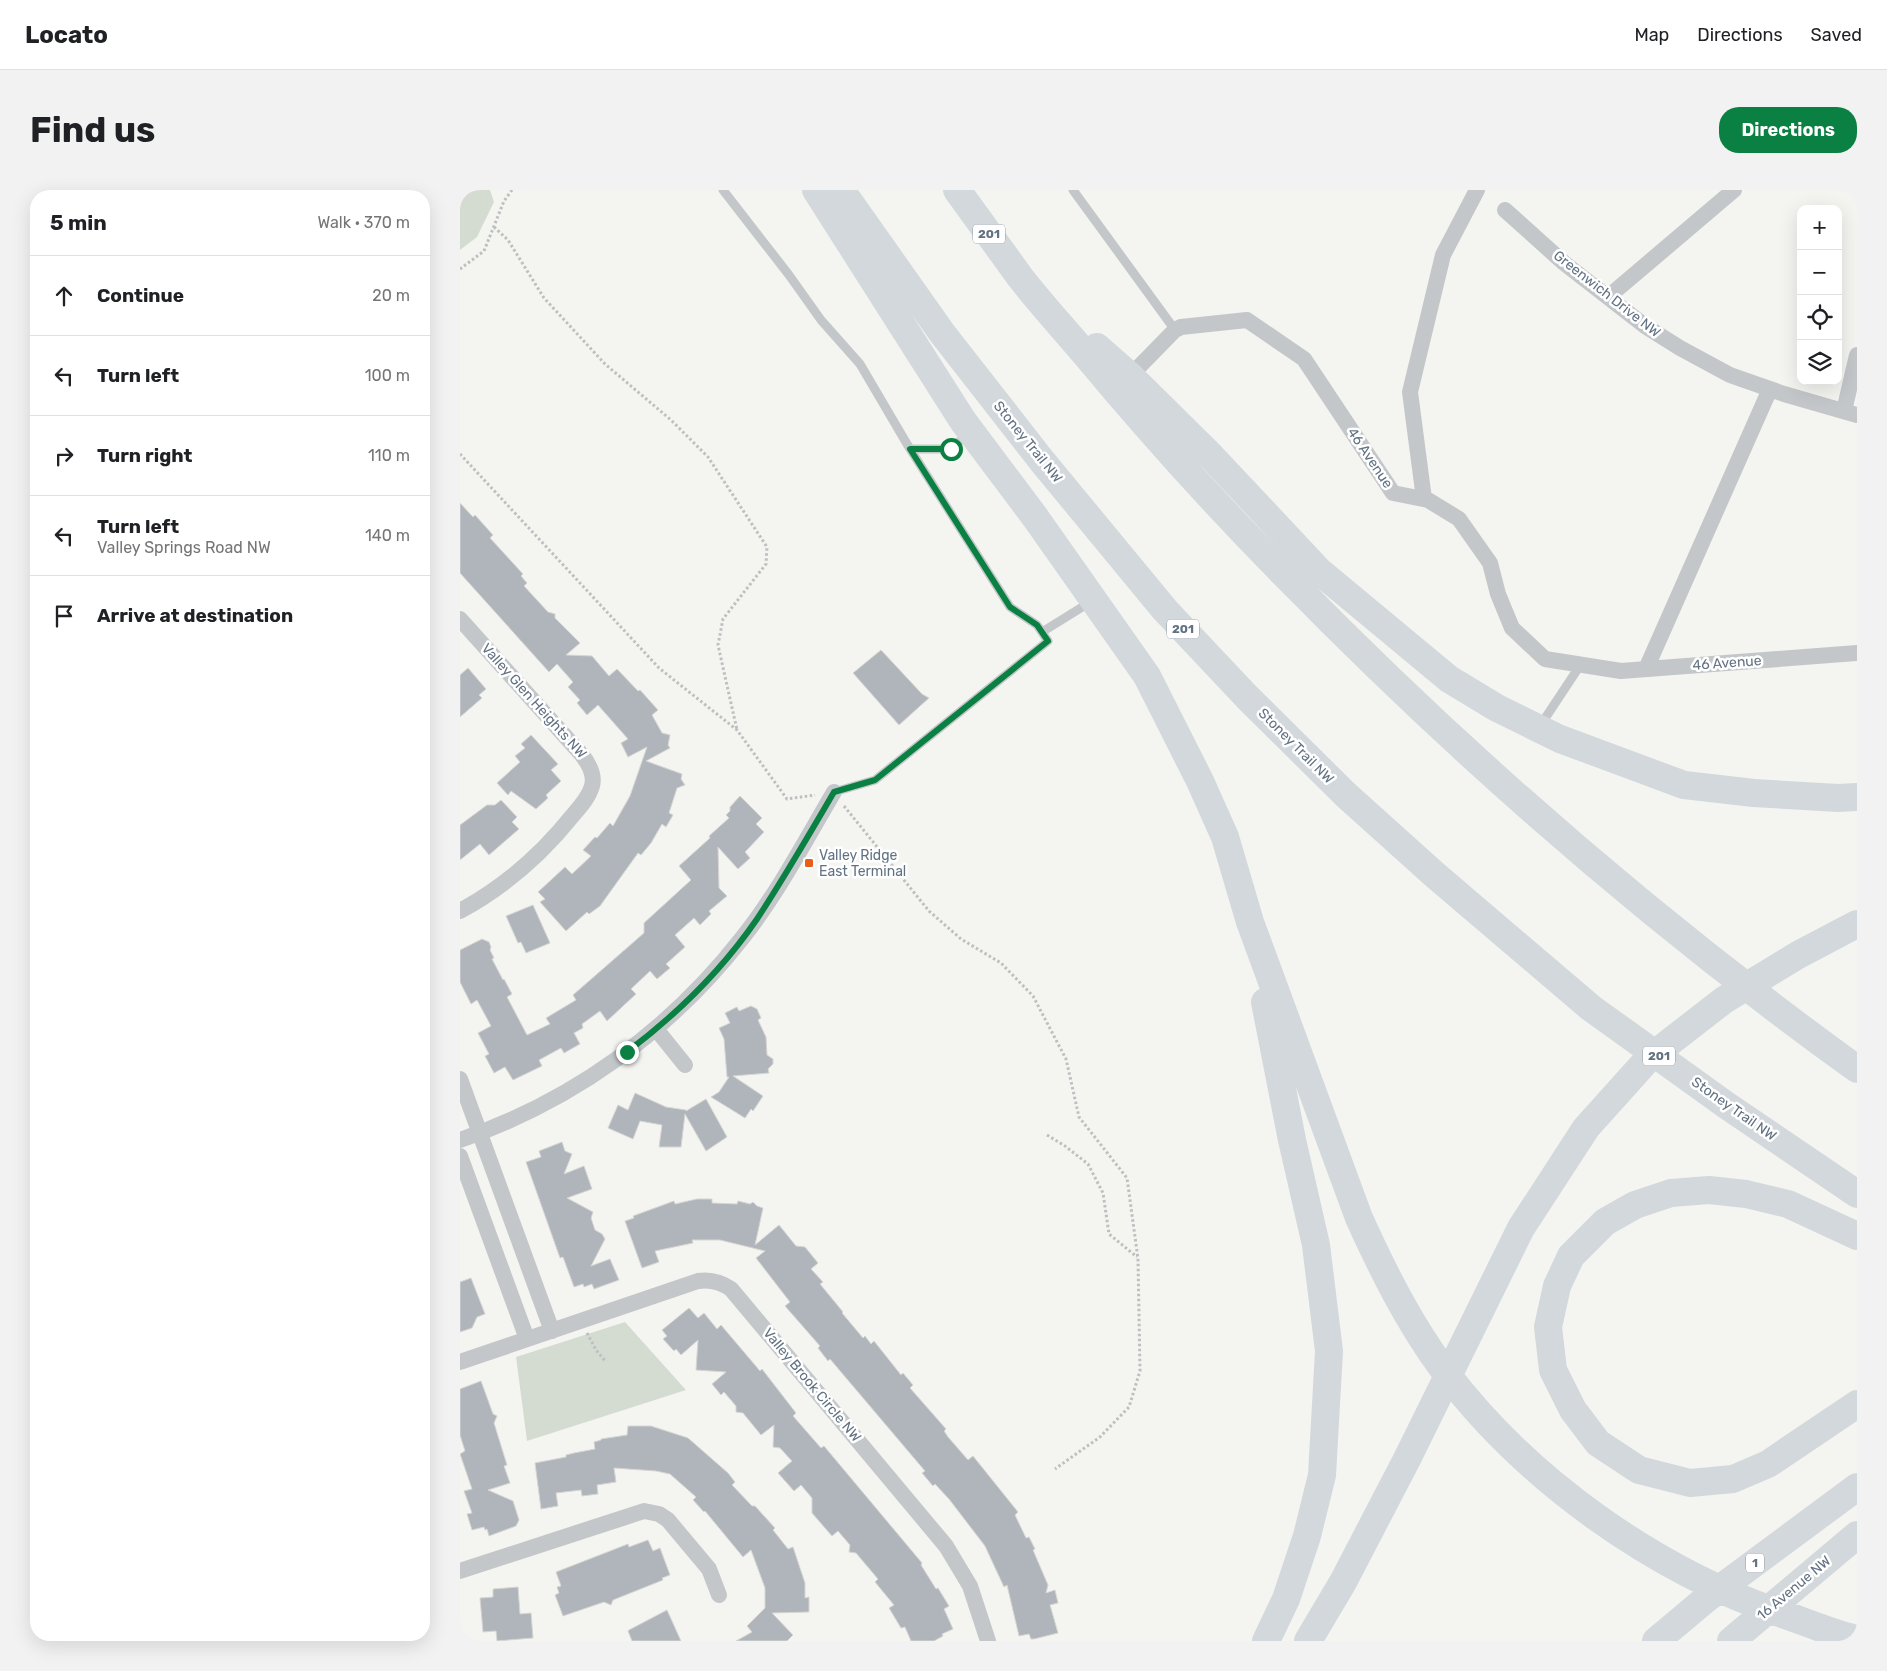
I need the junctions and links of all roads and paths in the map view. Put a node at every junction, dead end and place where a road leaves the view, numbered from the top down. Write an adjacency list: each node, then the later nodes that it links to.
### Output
1 (512, 190): 10 (path)
2 (724, 190): 20 (lane)
3 (816, 190): 19 (highway)
4 (841, 190): 46 (highway, Stoney Trail NW / 201)
5 (957, 190): 12 (highway, 201)
6 (1073, 190): 14 (lane)
7 (1477, 190): 22 (street)
8 (1734, 190): 13 (street)
9 (1505, 210): 13 (street, Greenwich Drive NW)
10 (494, 227): 11 (path); 30 (path)
11 (460, 269)
12 (1022, 279): 16 (highway); 40 (highway, 201)
13 (1608, 297): 17 (street, Greenwich Drive NW)
14 (1175, 330): 16 (street); 22 (street, 46 Avenue)
15 (1857, 355): 18 (street)
16 (1130, 376): 29 (highway)
17 (1770, 389): 18 (street, Greenwich Drive NW); 28 (street)
18 (1850, 413)
19 (972, 432): 20 (lane); 23 (highway)
20 (910, 449): 25 (lane)
21 (460, 454): 30 (path)
22 (1424, 499): 27 (street, 46 Avenue)
23 (1094, 600): 25 (lane); 36 (highway)
24 (460, 619): 35 (street, Valley Glen Heights NW)
25 (1042, 632): 32 (lane)
26 (1857, 653): 28 (street, 46 Avenue)
27 (1581, 664): 28 (street, 46 Avenue); 29 (lane)
28 (1646, 669)
29 (1538, 728): 33 (highway)
30 (737, 730): 32 (path)
31 (1857, 781): 33 (highway)
32 (834, 792): 38 (street); 48 (path)
33 (1754, 793): 34 (highway)
34 (1857, 797)
35 (460, 911)
36 (1250, 922): 60 (highway); 62 (highway)
37 (1857, 924): 63 (highway)
38 (656, 1029): 39 (street); 42 (street)
39 (685, 1065)
40 (1857, 1069)
41 (460, 1079): 42 (street)
42 (480, 1133): 44 (street); 49 (street)
43 (1047, 1136): 48 (path)
44 (460, 1140)
45 (460, 1156): 51 (street)
46 (1857, 1194)
47 (1857, 1236): 54 (highway)
48 (1138, 1257): 55 (path)
49 (552, 1330): 51 (street, Valley Brook Circle NW); 61 (street, Valley Brook Circle NW)
50 (587, 1333): 53 (path)
51 (528, 1339): 52 (street, Valley Brook Circle NW)
52 (460, 1362)
53 (606, 1362)
54 (1857, 1404)
55 (1055, 1469)
56 (1857, 1487): 64 (highway, 1)
57 (1857, 1535): 65 (highway, 16 Avenue NW)
58 (460, 1571): 59 (street)
59 (719, 1595)
60 (1856, 1639)
61 (988, 1641)
62 (1266, 1641)
63 (1308, 1641)
64 (1656, 1641)
65 (1731, 1641)

